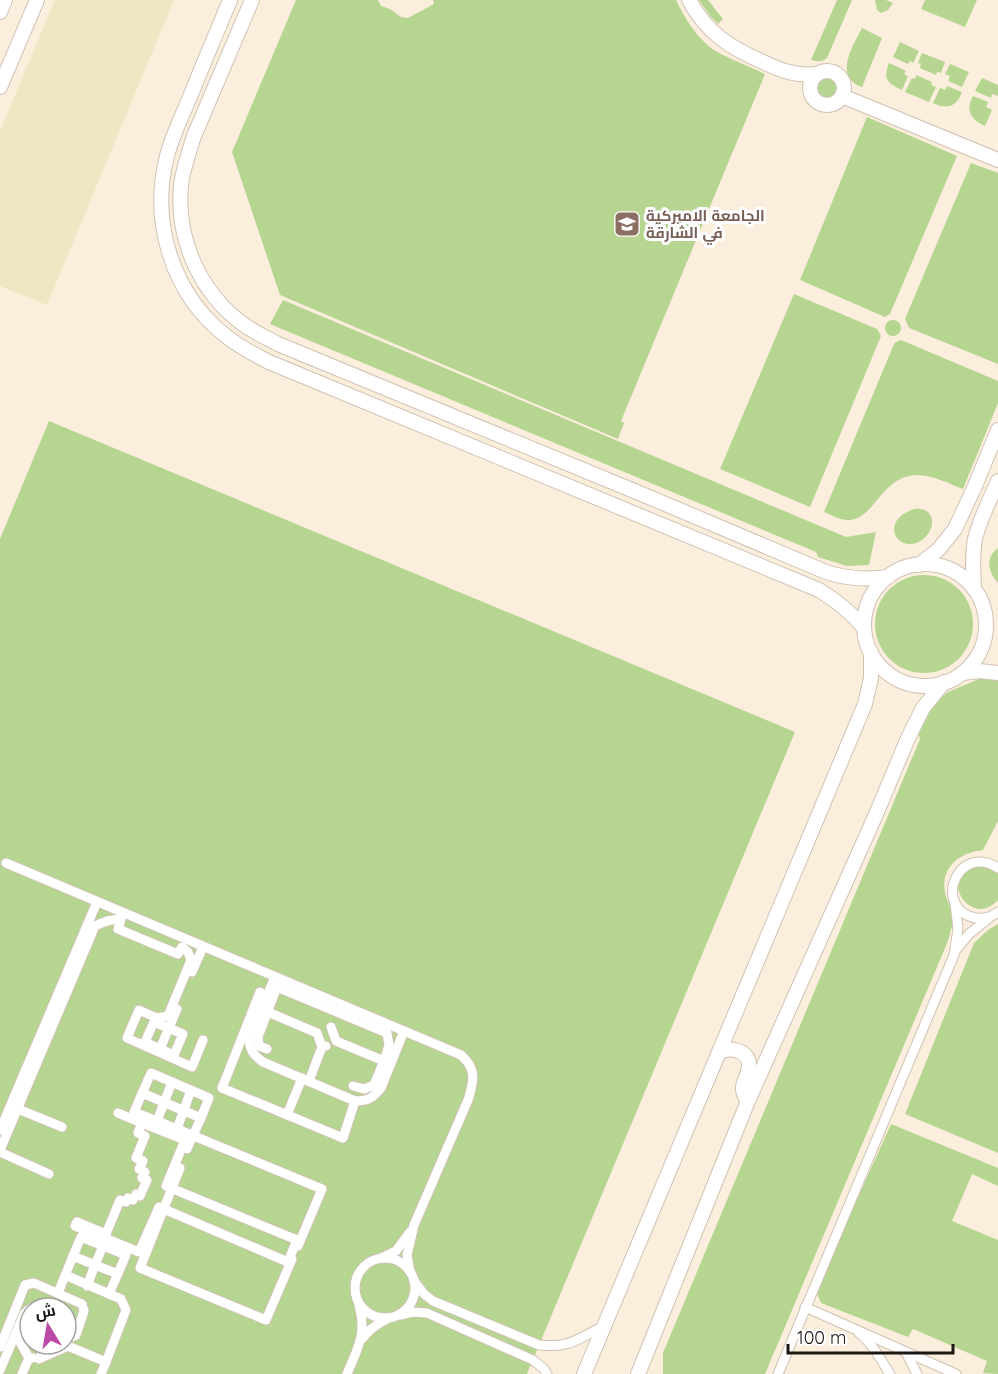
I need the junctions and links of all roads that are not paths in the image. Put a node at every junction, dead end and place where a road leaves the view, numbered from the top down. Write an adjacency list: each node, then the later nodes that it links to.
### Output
1 (5, 0): 6 (street)
2 (37, 0): 9 (street)
3 (230, 0): 21 (street)
4 (252, 0): 18 (street)
5 (689, 0): 7 (street)
6 (0, 12)
7 (789, 73): 8 (street); 10 (street)
8 (817, 74): 10 (street); 11 (street)
9 (0, 87)
10 (810, 91): 11 (street)
11 (842, 96): 12 (street)
12 (998, 160)
13 (998, 430): 15 (street)
14 (998, 481): 16 (street)
15 (961, 518): 16 (street); 17 (street)
16 (979, 525): 19 (street)
17 (919, 565): 18 (street); 19 (street)
18 (888, 577): 21 (street)
19 (974, 587): 20 (street)
20 (985, 615): 22 (street); 24 (street)
21 (864, 628): 23 (street)
22 (998, 634)
23 (871, 652): 26 (street); 47 (street)
24 (962, 673): 25 (street); 26 (street)
25 (998, 673)
26 (944, 682): 55 (street)
27 (6, 863): 29 (street)
28 (998, 868): 30 (street)
29 (97, 902): 32 (street); 65 (street)
30 (955, 903): 31 (street); 33 (street)
31 (995, 915): 33 (street)
32 (203, 947): 34 (street); 38 (street)
33 (954, 955): 86 (street)
34 (275, 977): 40 (street); 49 (street)
35 (260, 992): 60 (street)
36 (268, 1012): 37 (street); 41 (street); 46 (street)
37 (337, 1012): 39 (street); 48 (street)
38 (169, 1028): 45 (street); 45 (street); 45 (street)
39 (331, 1028): 41 (street); 43 (street)
40 (404, 1031): 54 (street); 72 (street)
41 (317, 1033): 44 (street)
42 (203, 1040): 57 (street)
43 (336, 1041): 44 (street); 48 (street)
44 (322, 1047): 49 (street)
45 (160, 1049)
46 (267, 1049)
47 (720, 1052): 55 (street); 88 (street)
48 (384, 1061): 51 (street)
49 (305, 1080): 54 (street); 60 (street)
50 (172, 1082): 52 (street); 53 (street); 56 (street)
51 (353, 1086)
52 (191, 1090): 58 (street); 61 (street)
53 (142, 1093): 56 (street); 62 (street)
54 (355, 1101): 60 (street)
55 (748, 1101): 102 (street)
56 (165, 1102): 58 (street); 62 (street)
57 (18, 1109): 64 (street); 68 (street)
58 (183, 1109): 61 (street); 66 (street)
59 (118, 1113): 63 (street)
60 (287, 1115)
61 (201, 1118): 67 (street)
62 (157, 1121): 66 (street)
63 (142, 1122): 70 (street); 71 (street)
64 (62, 1127)
65 (0, 1130)
66 (177, 1130): 67 (street)
67 (193, 1136): 70 (street); 71 (street)
68 (0, 1151): 69 (street)
69 (49, 1174)
70 (172, 1188): 71 (street); 71 (street)
71 (164, 1209)
72 (414, 1225): 75 (street); 79 (street)
73 (103, 1246): 74 (street); 76 (street); 77 (street)
74 (73, 1256): 76 (street); 78 (street)
75 (376, 1260): 79 (street); 84 (street)
76 (95, 1265): 77 (street); 80 (street)
77 (118, 1274): 82 (street)
78 (65, 1275): 80 (street); 81 (street)
79 (412, 1277): 87 (street); 88 (street)
80 (87, 1286): 82 (street)
81 (58, 1293): 83 (street); 92 (street)
82 (109, 1294): 100 (street)
83 (65, 1296)
84 (357, 1300): 87 (street); 94 (street)
85 (78, 1302): 91 (street)
86 (805, 1307): 89 (street); 108 (street)
87 (392, 1317): 94 (street); 106 (street)
88 (604, 1326): 107 (street)
89 (850, 1327): 95 (street); 109 (street)
90 (18, 1328): 101 (street)
91 (78, 1329)
92 (0, 1347)
93 (78, 1348): 100 (street)
94 (358, 1348): 105 (street)
95 (906, 1352): 110 (street); 111 (street)
96 (41, 1356): 99 (street)
97 (44, 1356): 99 (street)
98 (28, 1358): 99 (street); 103 (street)
99 (39, 1359)
100 (106, 1362): 104 (street)
101 (0, 1370)
102 (643, 1370)
103 (22, 1374)
104 (101, 1374)
105 (347, 1374)
106 (547, 1374)
107 (584, 1374)
108 (778, 1374)
109 (890, 1374)
110 (917, 1374)
111 (956, 1374)

